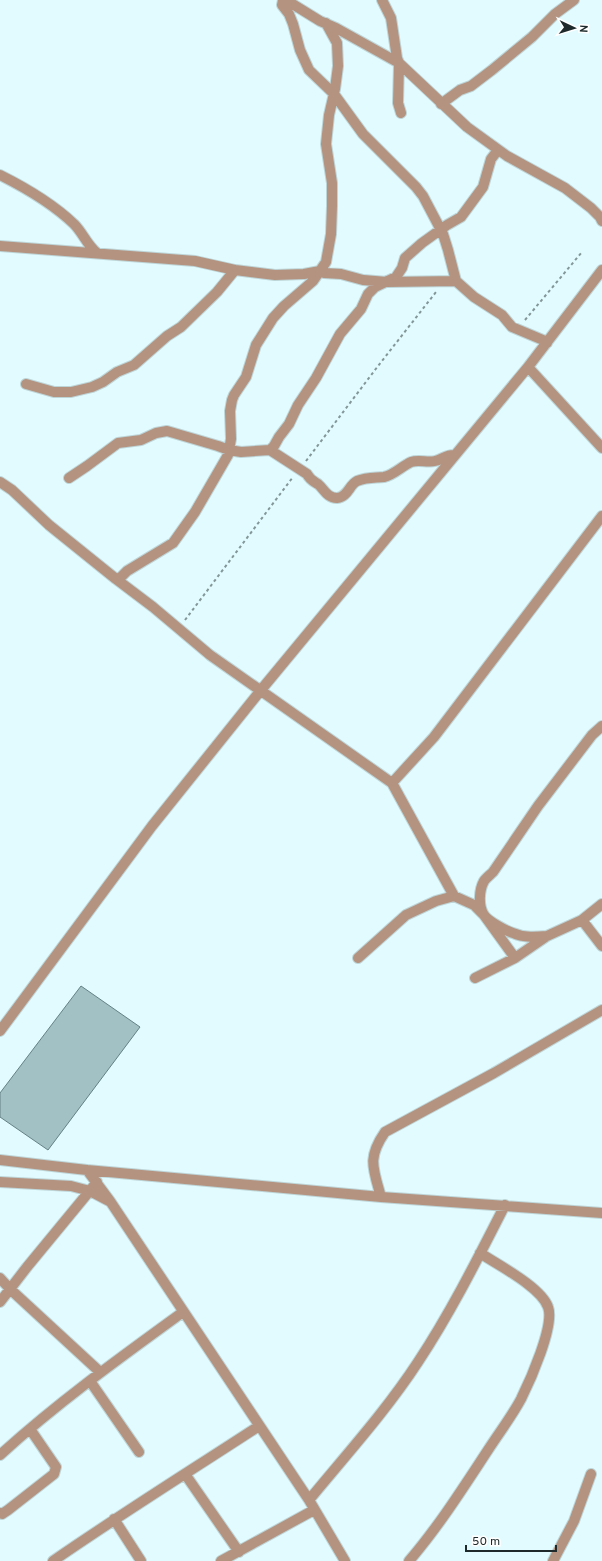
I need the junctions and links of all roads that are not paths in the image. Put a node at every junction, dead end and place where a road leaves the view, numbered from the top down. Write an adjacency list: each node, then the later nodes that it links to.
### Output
1 (284, 0): 4 (street); 7 (street)
2 (382, 0): 6 (street)
3 (574, 0): 8 (street)
4 (302, 5): 5 (street)
5 (326, 23): 6 (street); 7 (street)
6 (399, 63): 8 (street); 9 (street)
7 (334, 94): 13 (street); 18 (street)
8 (441, 104): 10 (street)
9 (401, 113)
10 (498, 150): 12 (street); 13 (street)
11 (0, 175): 15 (street)
12 (602, 221)
13 (440, 230): 19 (street); 20 (street)
14 (0, 246): 15 (street)
15 (96, 253): 16 (street)
16 (235, 270): 18 (street); 23 (street)
17 (602, 270): 21 (street)
18 (320, 271): 20 (street); 25 (street)
19 (456, 281): 20 (street); 21 (street)
20 (387, 282): 26 (street)
21 (547, 342): 22 (street)
22 (528, 367): 24 (street); 27 (street)
23 (26, 384)
24 (602, 448)
25 (228, 450): 26 (street); 28 (street); 31 (street)
26 (270, 450): 27 (street)
27 (455, 455): 32 (street)
28 (69, 478)
29 (0, 482): 31 (street)
30 (602, 516): 34 (street)
31 (116, 579): 32 (street)
32 (261, 690): 34 (street); 45 (street)
33 (602, 726): 37 (street)
34 (392, 783): 35 (street)
35 (454, 896): 37 (street); 41 (street)
36 (602, 904): 38 (street)
37 (484, 915): 39 (street); 42 (street)
38 (582, 920): 39 (street); 40 (street)
39 (547, 936): 42 (street)
40 (602, 946)
41 (358, 958)
42 (515, 958): 43 (street)
43 (475, 978)
44 (602, 1010): 51 (street)
45 (0, 1031)
46 (0, 1160): 47 (street)
47 (88, 1170): 49 (street); 51 (street)
48 (0, 1182): 50 (street)
49 (97, 1182): 50 (street); 52 (street)
50 (90, 1191): 52 (street); 57 (street)
51 (381, 1197): 53 (street)
52 (110, 1201): 59 (street)
53 (505, 1205): 54 (street); 55 (street)
54 (602, 1213)
55 (480, 1253): 68 (street); 77 (street)
56 (0, 1278): 57 (street)
57 (10, 1289): 58 (street); 60 (street)
58 (0, 1302)
59 (183, 1312): 60 (street); 62 (street)
60 (100, 1372): 61 (street)
61 (90, 1380): 63 (street); 64 (street)
62 (259, 1426): 66 (street); 68 (street)
63 (30, 1429): 65 (street); 70 (street)
64 (140, 1452)
65 (0, 1455)
66 (185, 1474): 71 (street); 72 (street)
67 (592, 1474): 78 (street)
68 (309, 1500): 69 (street)
69 (314, 1510): 72 (street); 76 (street)
70 (0, 1513)
71 (114, 1519): 73 (street); 74 (street)
72 (239, 1552): 75 (street)
73 (53, 1561)
74 (141, 1561)
75 (221, 1561)
76 (345, 1561)
77 (409, 1561)
78 (553, 1561)

